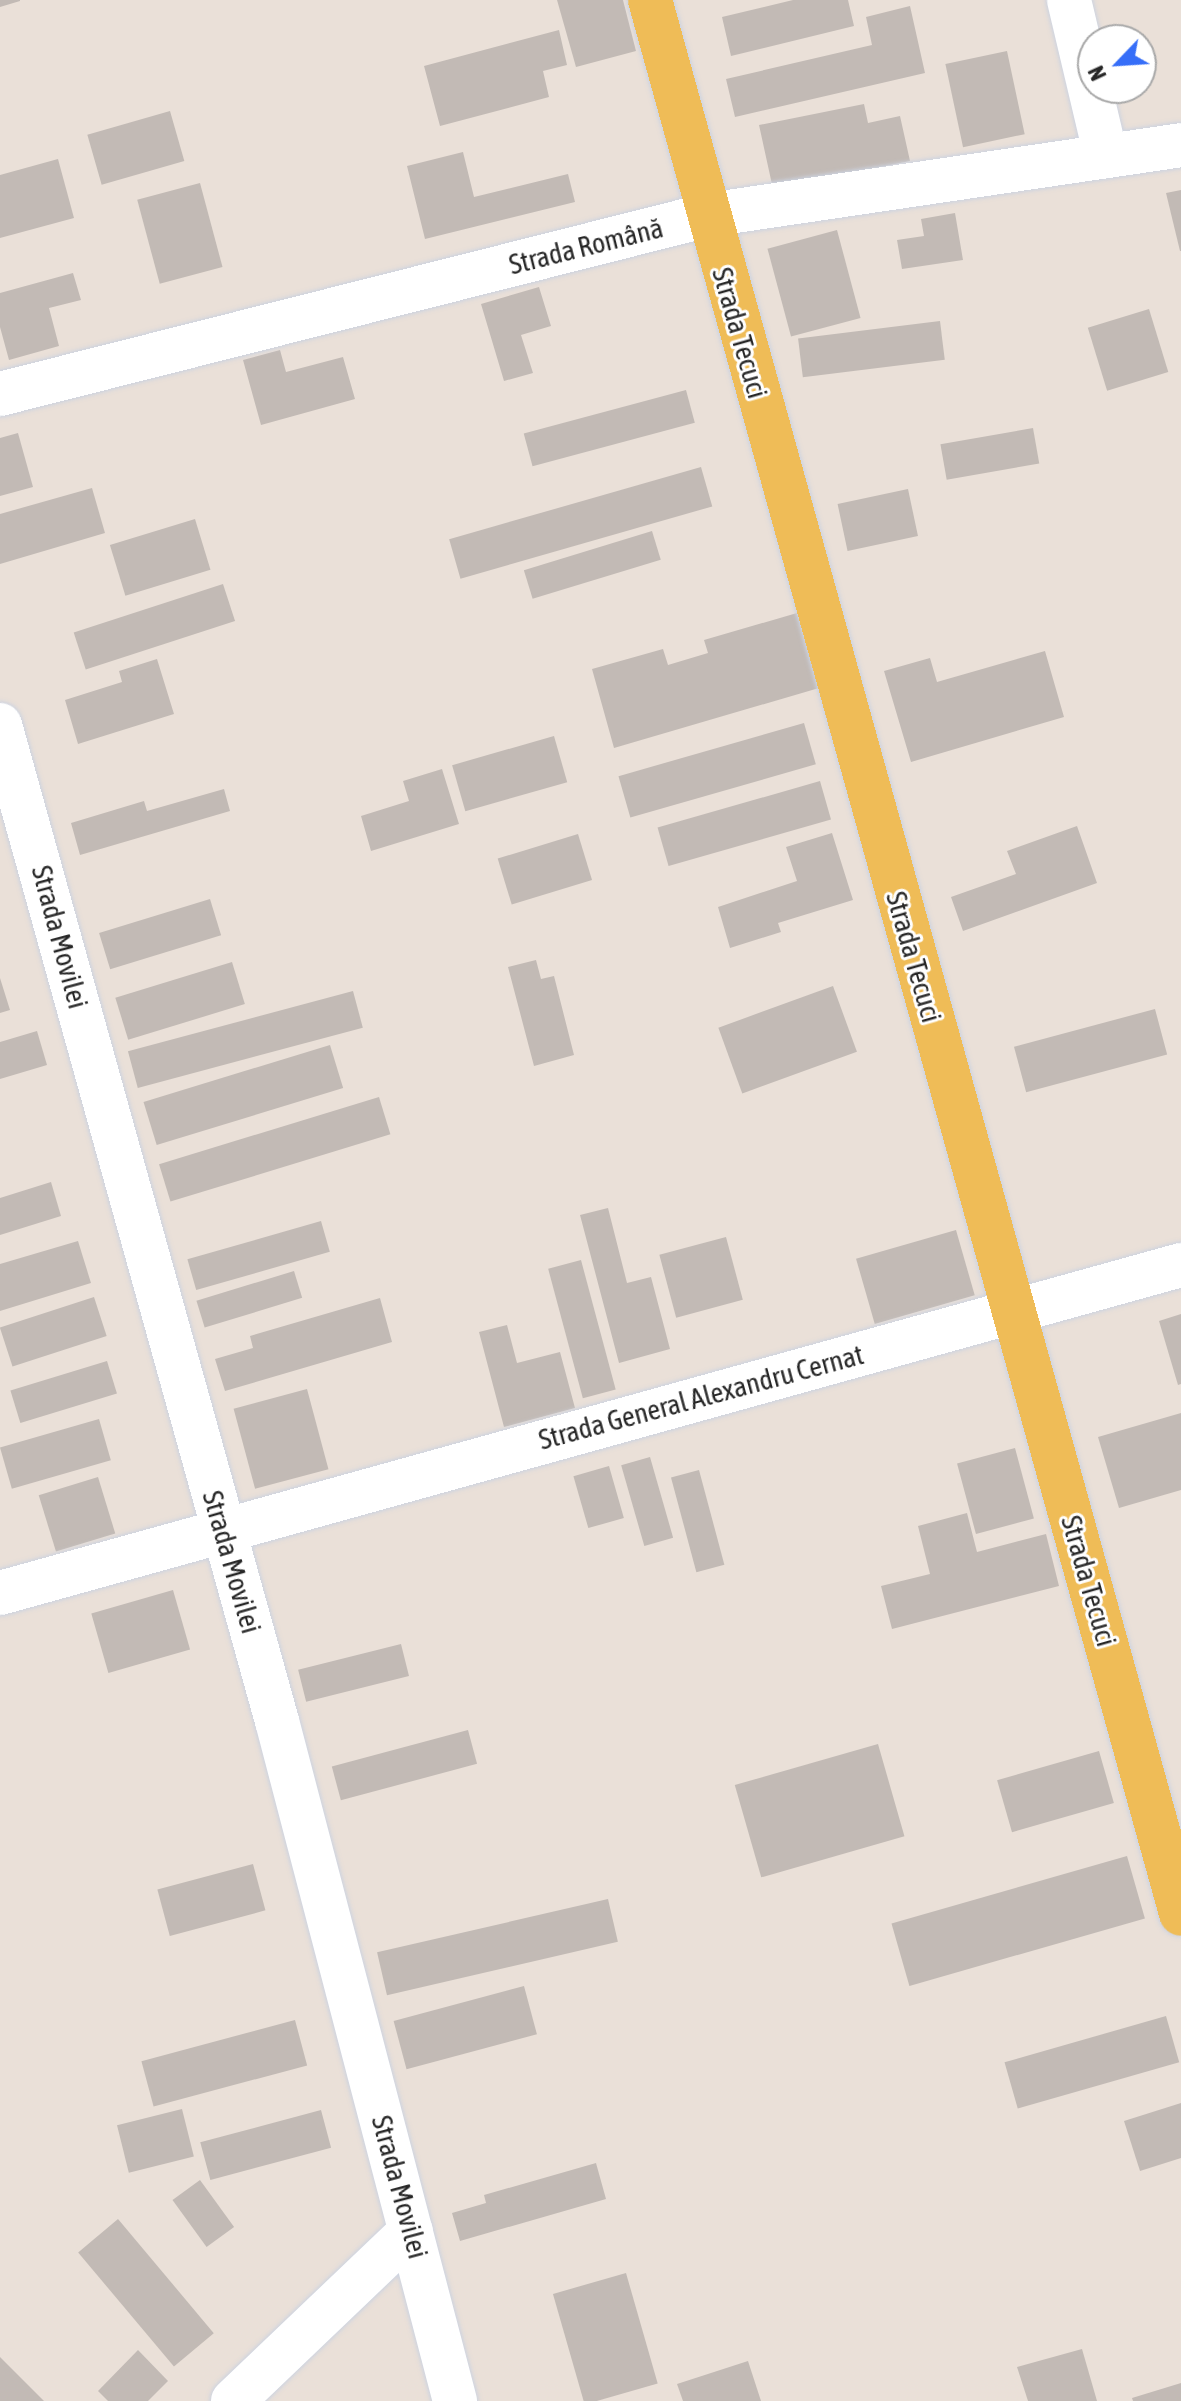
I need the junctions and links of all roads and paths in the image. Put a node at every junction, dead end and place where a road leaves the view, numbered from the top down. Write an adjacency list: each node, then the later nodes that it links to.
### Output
1 (650, 0): 5 (main road, Strada Tecuci)
2 (1069, 0): 4 (street)
3 (1181, 145): 4 (street, Strada Română)
4 (1106, 156): 5 (street, Strada Română)
5 (708, 215): 6 (street, Strada Română); 9 (main road, Strada Tecuci)
6 (0, 394)
7 (0, 725): 10 (street, Strada Movilei)
8 (1181, 1265): 9 (street, Strada General Alexandru Cernat)
9 (1014, 1311): 10 (street, Strada General Alexandru Cernat); 12 (main road, Strada Tecuci)
10 (222, 1528): 11 (street, Strada General Alexandru Cernat); 13 (street, Strada Movilei)
11 (0, 1593)
12 (1181, 1914)
13 (411, 2231): 14 (street); 15 (street, Strada Movilei)
14 (233, 2401)
15 (455, 2401)

